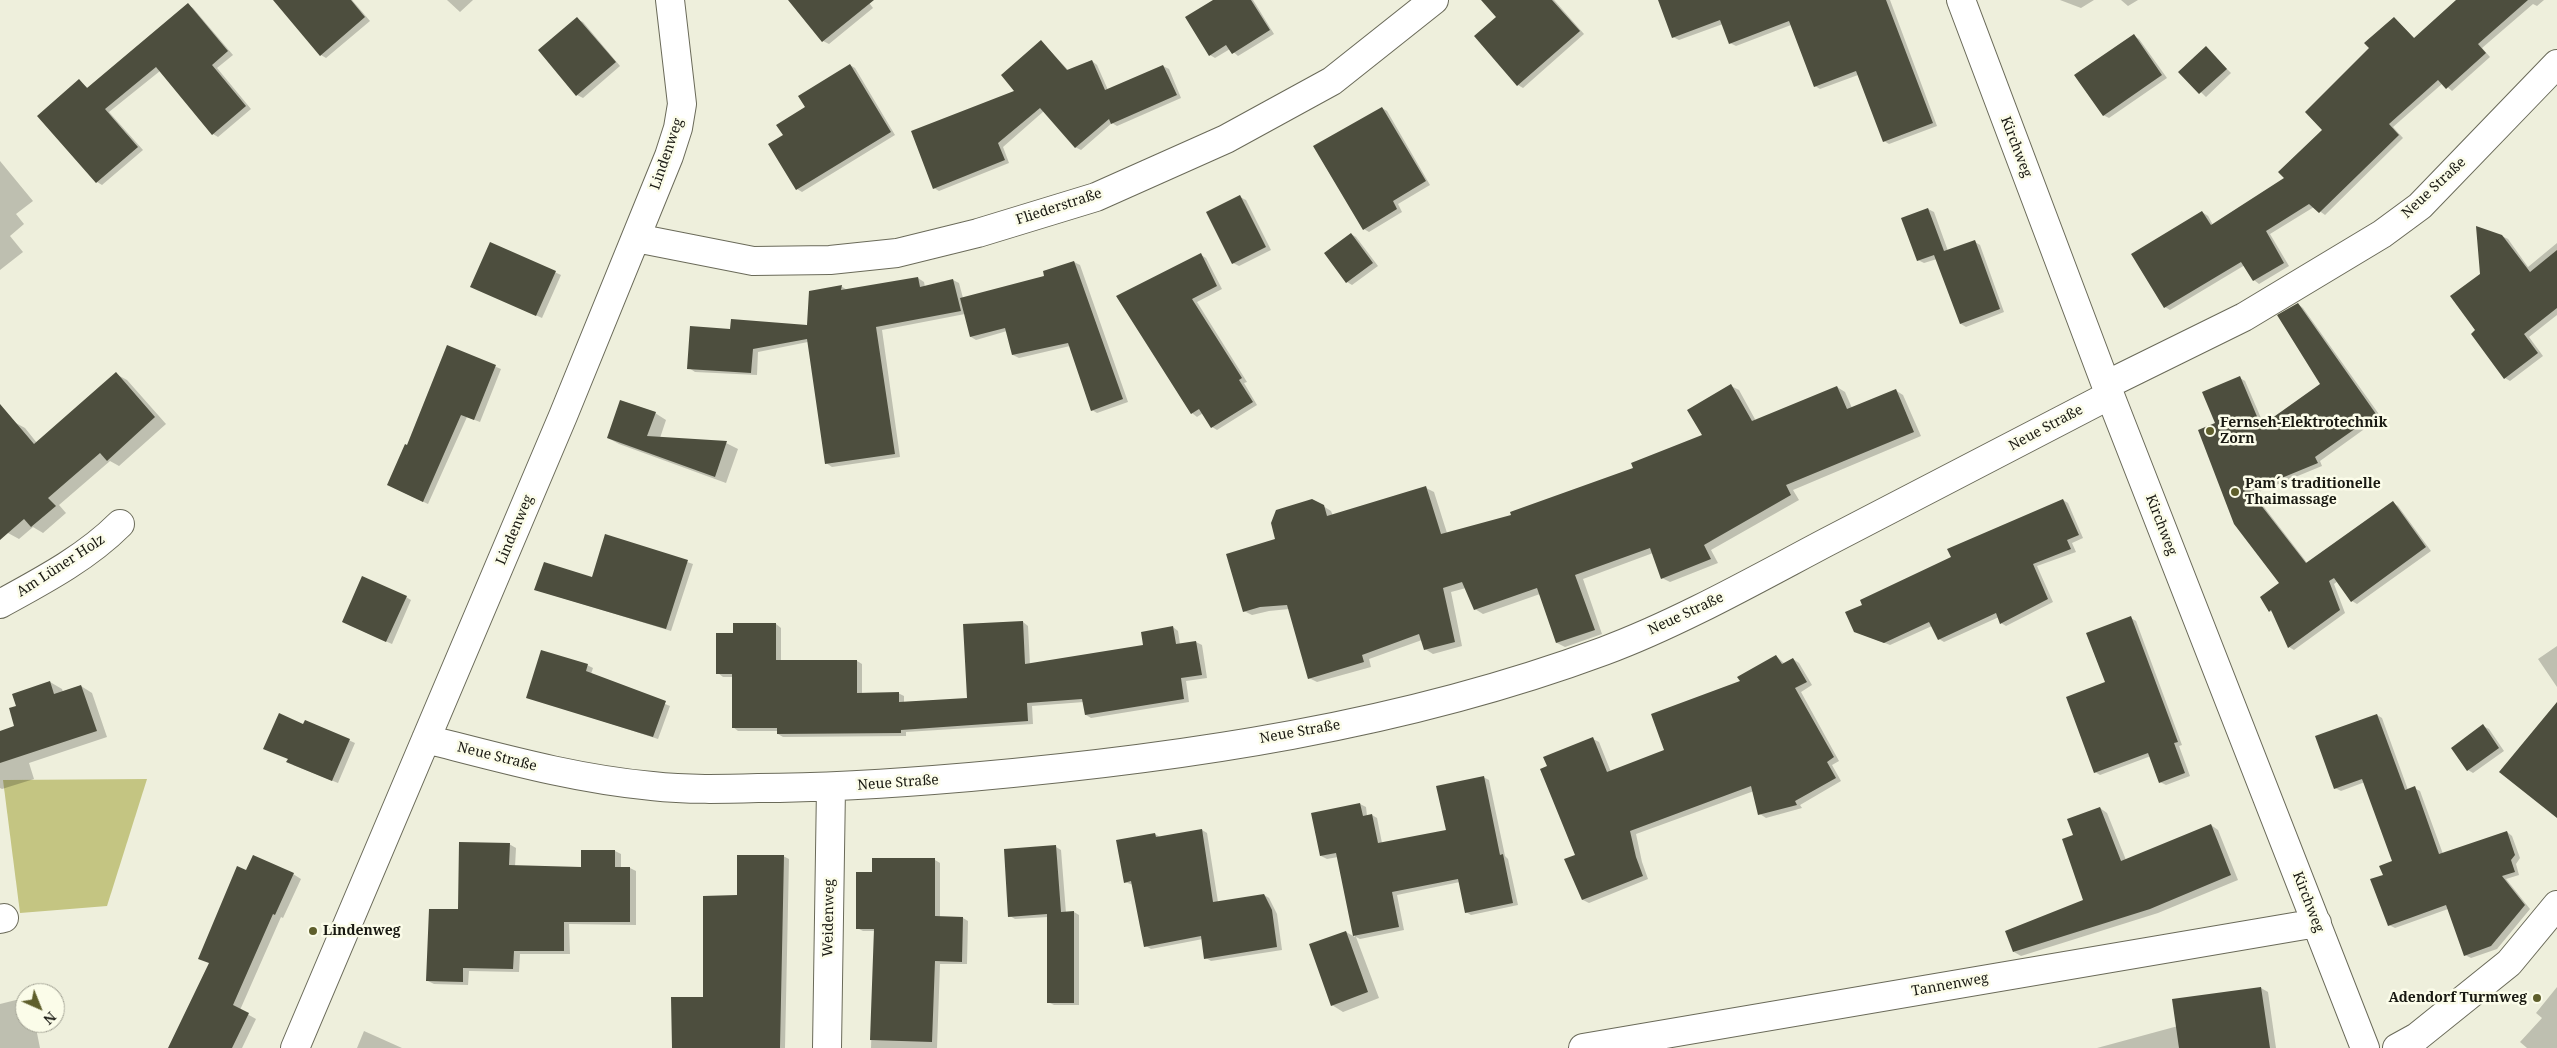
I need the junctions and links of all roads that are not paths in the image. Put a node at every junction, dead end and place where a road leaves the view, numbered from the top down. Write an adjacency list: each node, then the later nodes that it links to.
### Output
1 (670, 0): 5 (street, Lindenweg)
2 (1434, 0): 5 (street, Fliederstraße)
3 (1960, 0): 6 (street, Kirchweg)
4 (2557, 64): 6 (street, Neue Straße)
5 (636, 238): 9 (street, Lindenweg)
6 (2108, 390): 10 (street, Neue Straße); 12 (street, Kirchweg)
7 (120, 524): 8 (street, Am Lüner Holz)
8 (0, 604)
9 (426, 739): 10 (street, Neue Straße); 13 (street, Lindenweg)
10 (831, 787): 14 (street, Weidenweg)
11 (2557, 905): 17 (street)
12 (2317, 923): 15 (street, Tannenweg); 16 (street, Kirchweg)
13 (295, 1048)
14 (827, 1048)
15 (1583, 1048)
16 (2365, 1048)
17 (2397, 1048)

